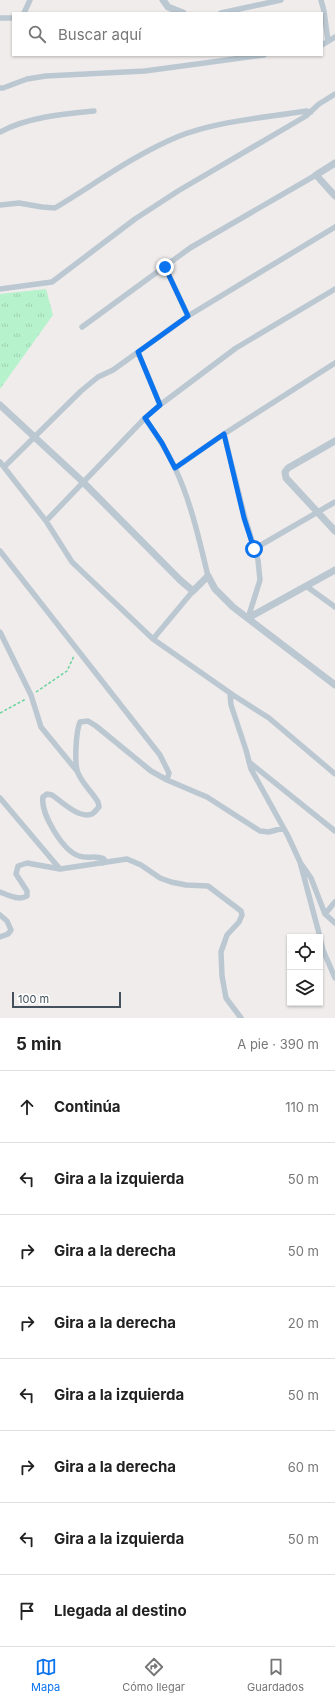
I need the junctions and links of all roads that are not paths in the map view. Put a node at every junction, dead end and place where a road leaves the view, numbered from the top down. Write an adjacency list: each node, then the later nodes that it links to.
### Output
1 (30, 0): 5 (street)
2 (163, 0): 6 (street)
3 (281, 0): 7 (street)
4 (321, 0): 11 (street)
5 (24, 12)
6 (180, 12)
7 (226, 12)
8 (0, 18): 9 (street)
9 (12, 18)
10 (335, 37): 11 (street)
11 (328, 41): 12 (street)
12 (323, 44)
13 (256, 56): 14 (street)
14 (0, 88)
15 (335, 94): 17 (street)
16 (94, 111): 18 (street)
17 (311, 112): 22 (street); 25 (street)
18 (0, 132)
19 (335, 163): 20 (street)
20 (316, 174): 21 (street); 24 (street)
21 (335, 196)
22 (0, 205)
23 (335, 227): 27 (street)
24 (165, 267): 27 (street); 28 (street)
25 (0, 289)
26 (335, 289): 32 (street)
27 (188, 316): 29 (street)
28 (82, 327)
29 (138, 352): 32 (street); 35 (street)
30 (335, 363): 34 (street)
31 (0, 405): 35 (street)
32 (160, 405): 33 (street)
33 (145, 418): 39 (street); 40 (street)
34 (224, 434): 39 (street); 45 (street)
35 (35, 437): 38 (street); 40 (street)
36 (335, 441): 42 (street)
37 (0, 462): 38 (street)
38 (4, 467): 43 (street)
39 (175, 468): 48 (street)
40 (83, 482): 43 (street); 50 (street)
41 (335, 502): 42 (street)
42 (318, 512): 44 (street); 45 (street)
43 (46, 521): 54 (street)
44 (335, 531)
45 (254, 549): 52 (street)
46 (0, 551): 60 (street)
47 (335, 570): 49 (street)
48 (208, 576): 50 (street); 52 (street)
49 (306, 586): 51 (street); 52 (street)
50 (193, 591): 54 (street)
51 (335, 607)
52 (248, 618): 55 (street)
53 (0, 632): 58 (street)
54 (152, 639): 56 (street)
55 (335, 685)
56 (230, 694): 57 (street); 59 (street)
57 (249, 762): 62 (street); 63 (street)
58 (77, 771): 60 (street); 65 (street)
59 (335, 774)
60 (167, 780): 62 (street)
61 (0, 798): 66 (street)
62 (283, 828): 64 (street)
63 (335, 831)
64 (300, 862): 69 (street); 72 (street)
65 (103, 863): 66 (street); 76 (street)
66 (60, 869): 67 (street)
67 (0, 892)
68 (335, 902): 69 (street)
69 (326, 914): 71 (street)
70 (0, 915): 73 (street)
71 (335, 923)
72 (319, 934)
73 (0, 937)
74 (323, 950): 75 (street)
75 (335, 978)
76 (241, 1018)

